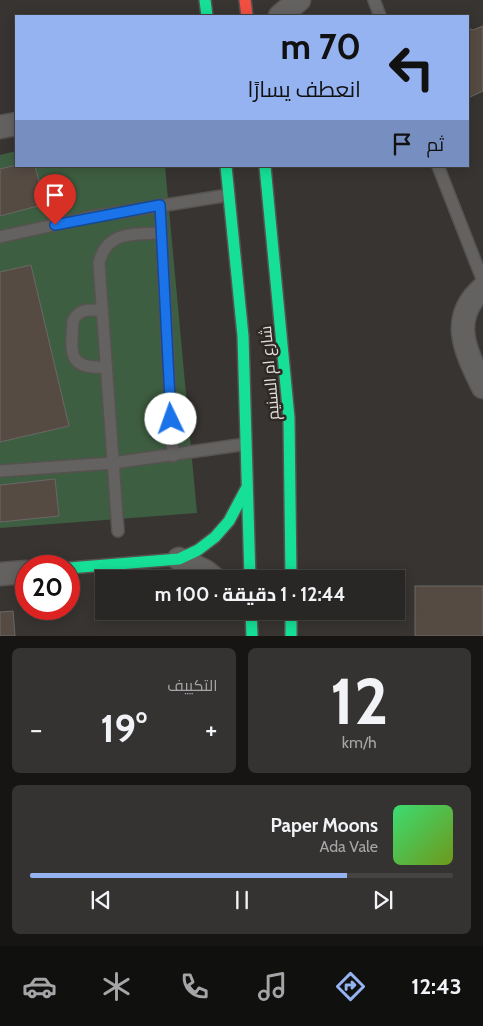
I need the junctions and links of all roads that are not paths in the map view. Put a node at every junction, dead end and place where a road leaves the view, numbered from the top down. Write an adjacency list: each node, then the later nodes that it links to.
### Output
1 (205, 0): 5 (main road)
2 (245, 0): 6 (main road)
3 (300, 0): 7 (street)
4 (374, 0): 8 (lane)
5 (207, 15)
6 (247, 15)
7 (281, 15)
8 (380, 15)
9 (15, 124): 10 (street)
10 (0, 128)
11 (226, 167): 14 (main road, شارع ام السنيم)
12 (265, 167): 33 (main road, شارع ام السنيم)
13 (438, 167): 18 (lane)
14 (229, 195): 15 (lane); 23 (main road, شارع ام السنيم)
15 (160, 205): 16 (lane); 17 (lane)
16 (161, 233): 20 (lane); 24 (lane)
17 (0, 237)
18 (483, 281)
19 (483, 288): 22 (street)
20 (102, 310): 21 (lane); 21 (lane)
21 (106, 367): 25 (lane)
22 (483, 387)
23 (246, 444): 24 (lane); 27 (main road, شارع ام السنيم)
24 (173, 456): 25 (lane)
25 (113, 463): 26 (lane); 28 (lane)
26 (0, 471)
27 (247, 488): 29 (main road); 32 (main road, شارع ام السنيم)
28 (118, 531)
29 (179, 559): 30 (main road); 31 (street)
30 (80, 567)
31 (203, 570)
32 (250, 570)
33 (291, 570)
34 (15, 573): 35 (street)
35 (0, 574)
36 (291, 620): 37 (main road)
37 (291, 636)

